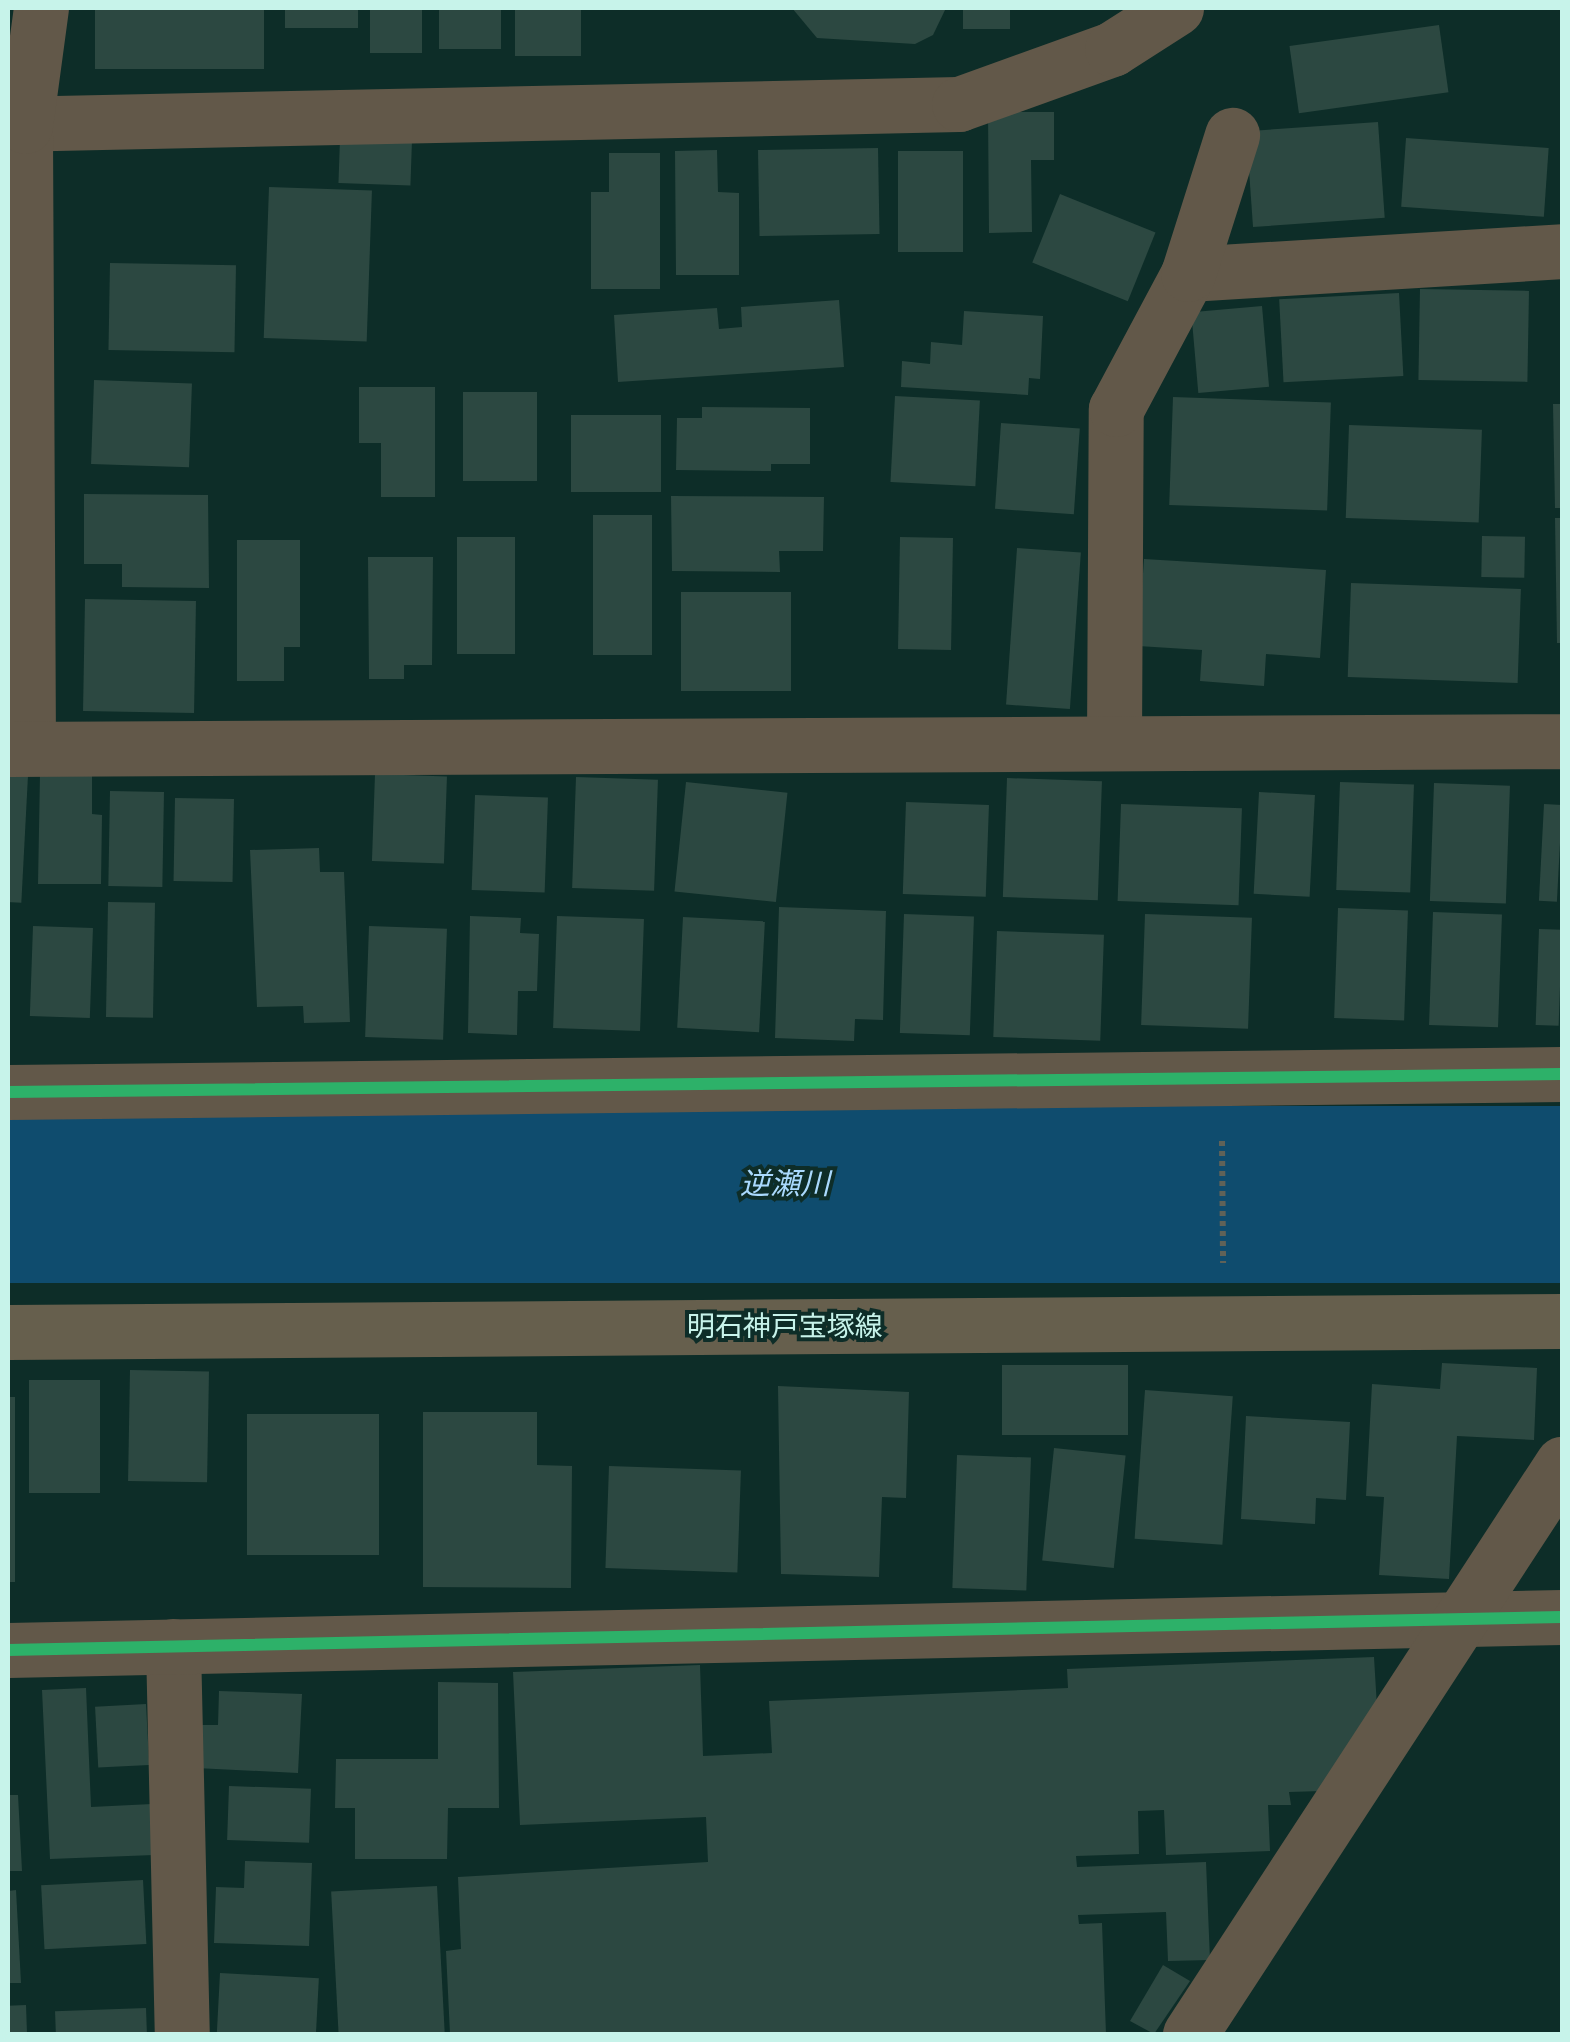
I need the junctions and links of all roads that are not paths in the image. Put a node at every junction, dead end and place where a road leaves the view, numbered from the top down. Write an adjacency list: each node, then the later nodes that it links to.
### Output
1 (41, 8): 3 (street)
2 (1176, 8): 3 (street)
3 (16, 125): 7 (street)
4 (1232, 134): 6 (street)
5 (1562, 251): 6 (street)
6 (1188, 274): 8 (street)
7 (17, 295): 10 (street)
8 (1114, 741): 9 (street); 10 (street)
9 (1562, 741)
10 (18, 748)
11 (1562, 1074): 12 (street)
12 (8, 1092)
13 (1562, 1321): 14 (main road, 明石神戸宝塚線)
14 (8, 1332)
15 (1562, 1464): 17 (street)
16 (1562, 1617): 17 (street)
17 (1458, 1618): 18 (street); 21 (street)
18 (172, 1646): 19 (street); 20 (street)
19 (8, 1650)
20 (182, 2034)
21 (1190, 2034)

